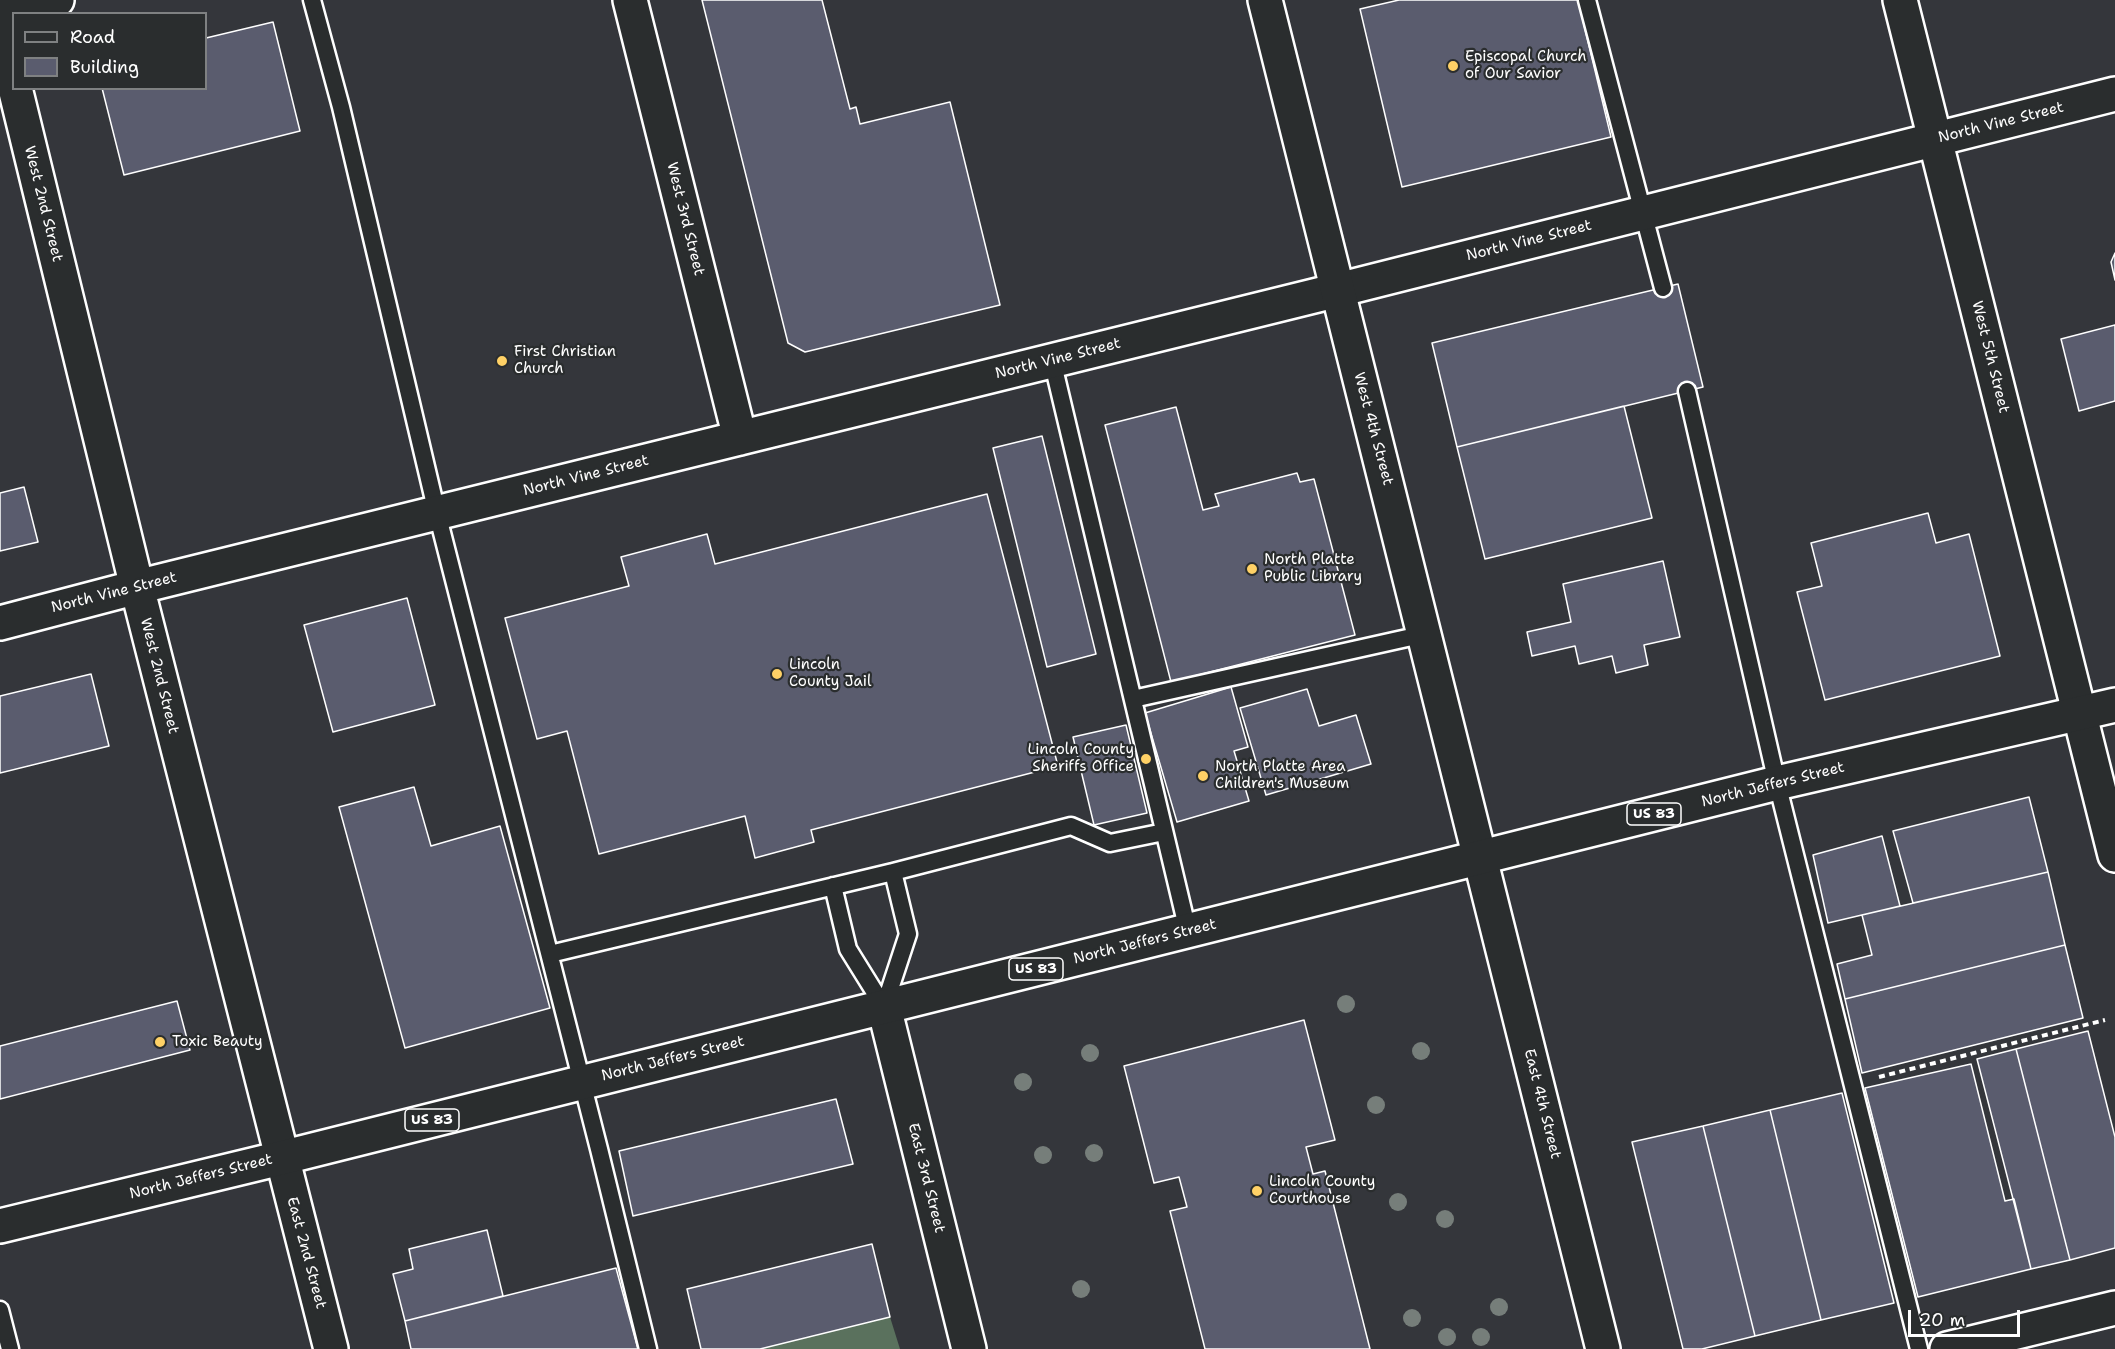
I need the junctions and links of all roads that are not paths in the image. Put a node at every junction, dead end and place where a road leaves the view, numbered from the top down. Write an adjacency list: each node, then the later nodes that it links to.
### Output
1 (57, 0): 7 (main road)
2 (312, 0): 19 (lane)
3 (630, 0): 18 (main road, West 3rd Street)
4 (1265, 0): 15 (main road, West 4th Street)
5 (1587, 0): 13 (lane)
6 (1900, 0): 12 (main road, West 5th Street)
7 (0, 13)
8 (0, 28): 9 (main road)
9 (12, 75)
10 (15, 90): 20 (main road, West 2nd Street)
11 (2115, 94): 12 (main road, North Vine Street)
12 (1935, 140): 13 (main road, North Vine Street); 25 (main road, West 5th Street)
13 (1644, 211): 14 (lane); 15 (main road, North Vine Street)
14 (1663, 288)
15 (1338, 290): 16 (main road, North Vine Street); 22 (main road, West 4th Street)
16 (1052, 360): 18 (main road, North Vine Street); 23 (lane)
17 (1687, 391): 26 (lane)
18 (740, 438): 19 (main road, North Vine Street)
19 (437, 513): 20 (main road, North Vine Street); 33 (lane)
20 (137, 587): 21 (main road, North Vine Street); 36 (main road, West 2nd Street)
21 (0, 623)
22 (1425, 634): 23 (lane); 29 (main road, West 4th Street)
23 (1132, 699): 27 (lane)
24 (2115, 705): 25 (main road, North Jeffers Street / US 83)
25 (2080, 714): 26 (main road, North Jeffers Street / US 83); 28 (main road, West 5th Street)
26 (1777, 783): 29 (main road, North Jeffers Street / US 83); 45 (lane)
27 (1164, 832): 30 (lane); 32 (lane)
28 (2115, 855)
29 (1481, 858): 32 (main road, North Jeffers Street / US 83); 44 (main road, East 4th Street)
30 (893, 872): 31 (lane); 34 (lane)
31 (833, 886): 33 (lane); 34 (lane)
32 (1188, 931): 34 (main road, North Jeffers Street / US 83)
33 (550, 954): 35 (lane)
34 (884, 1006): 35 (main road, North Jeffers Street / US 83); 43 (main road, East 3rd Street)
35 (582, 1082): 36 (main road, North Jeffers Street / US 83); 42 (lane)
36 (281, 1158): 37 (main road, North Jeffers Street / US 83); 41 (main road, East 2nd Street)
37 (0, 1226)
38 (2115, 1308): 46 (main road)
39 (0, 1310): 40 (lane)
40 (10, 1349)
41 (330, 1349)
42 (648, 1349)
43 (969, 1349)
44 (1603, 1349)
45 (1919, 1349)
46 (1947, 1349)

